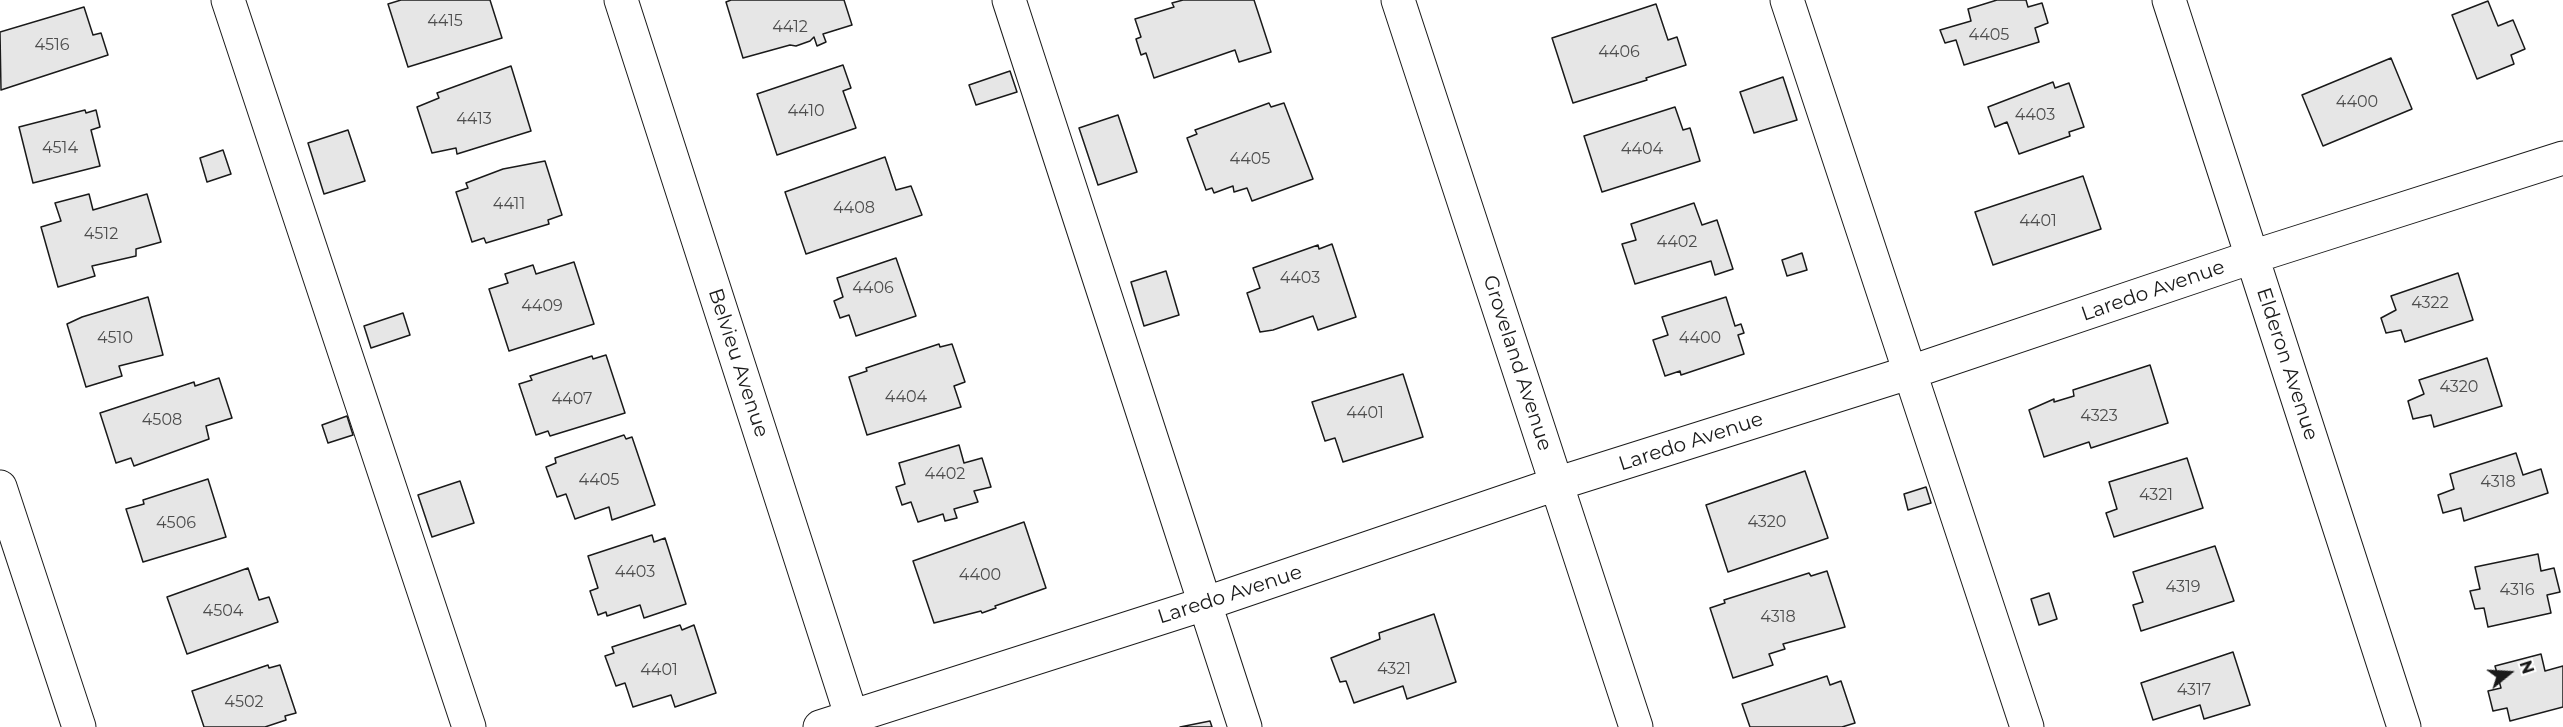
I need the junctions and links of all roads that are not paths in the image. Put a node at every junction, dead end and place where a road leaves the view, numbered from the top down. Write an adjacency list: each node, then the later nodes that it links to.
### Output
1 (228, 0): 15 (street)
2 (621, 0): 13 (street, Belvieu Avenue)
3 (1009, 0): 12 (street)
4 (1398, 0): 10 (street, Groveland Avenue)
5 (1787, 0): 9 (street)
6 (2169, 0): 8 (street, Elderon Avenue)
7 (2563, 158): 8 (street, Laredo Avenue)
8 (2252, 257): 9 (street, Laredo Avenue); 20 (street, Elderon Avenue)
9 (1911, 372): 10 (street, Laredo Avenue); 19 (street)
10 (1556, 484): 12 (street, Laredo Avenue); 18 (street, Groveland Avenue)
11 (0, 487): 14 (street)
12 (1204, 604): 13 (street, Laredo Avenue); 17 (street)
13 (853, 722): 16 (street, Laredo Avenue)
14 (79, 727)
15 (469, 727)
16 (820, 727)
17 (1245, 727)
18 (1636, 727)
19 (2026, 727)
20 (2404, 727)

